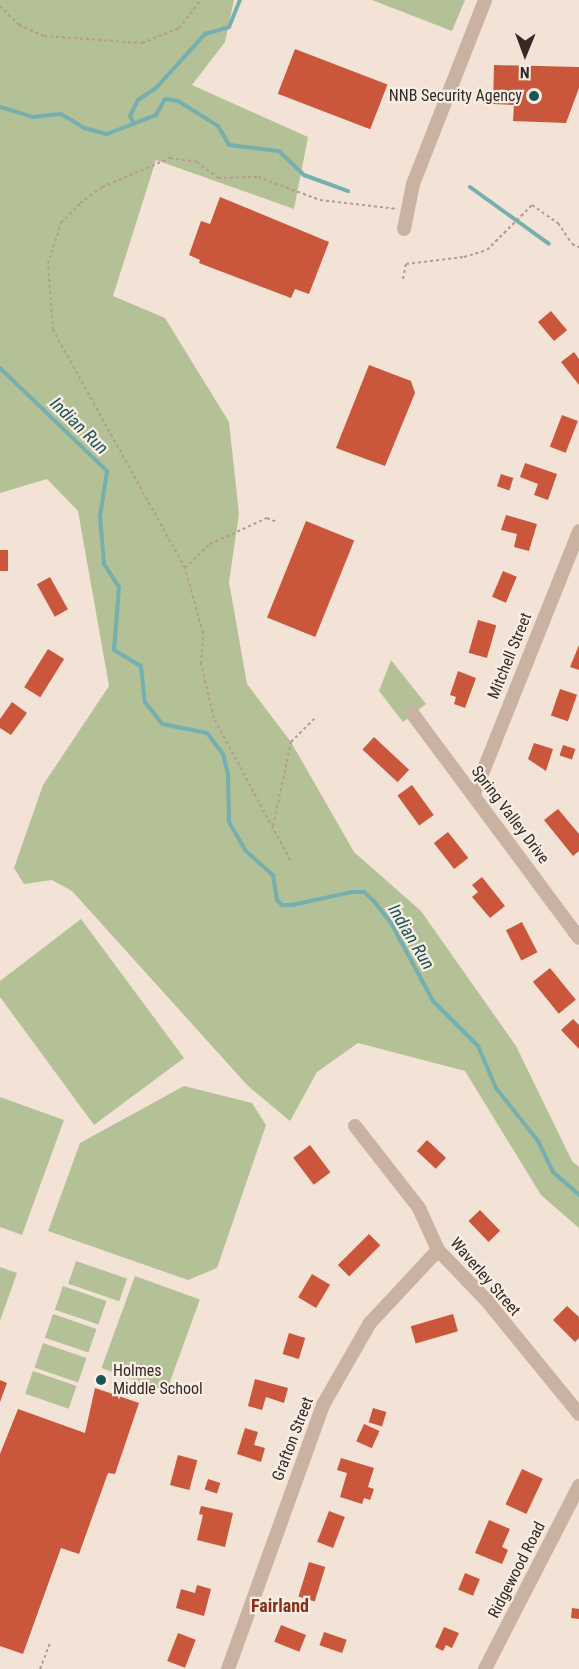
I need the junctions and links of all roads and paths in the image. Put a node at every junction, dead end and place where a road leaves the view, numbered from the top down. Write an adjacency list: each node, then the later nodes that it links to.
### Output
1 (201, 0): 3 (path)
2 (485, 0): 4 (street)
3 (0, 6)
4 (405, 210): 5 (street); 10 (path)
5 (404, 229)
6 (579, 247): 7 (path)
7 (403, 279)
8 (277, 522): 10 (path)
9 (579, 531): 13 (street, Mitchell Street)
10 (185, 568): 14 (path)
11 (412, 713): 13 (street, Spring Valley Drive)
12 (314, 719): 14 (path)
13 (474, 794): 16 (street, Spring Valley Drive)
14 (273, 826): 15 (path)
15 (290, 860)
16 (579, 938)
17 (355, 1126): 18 (street, Waverley Street)
18 (438, 1250): 19 (street, Waverley Street); 23 (street, Grafton Street)
19 (579, 1414)
20 (579, 1486): 24 (street, Ridgewood Road)
21 (51, 1641): 22 (path)
22 (40, 1669)
23 (228, 1669)
24 (485, 1669)

